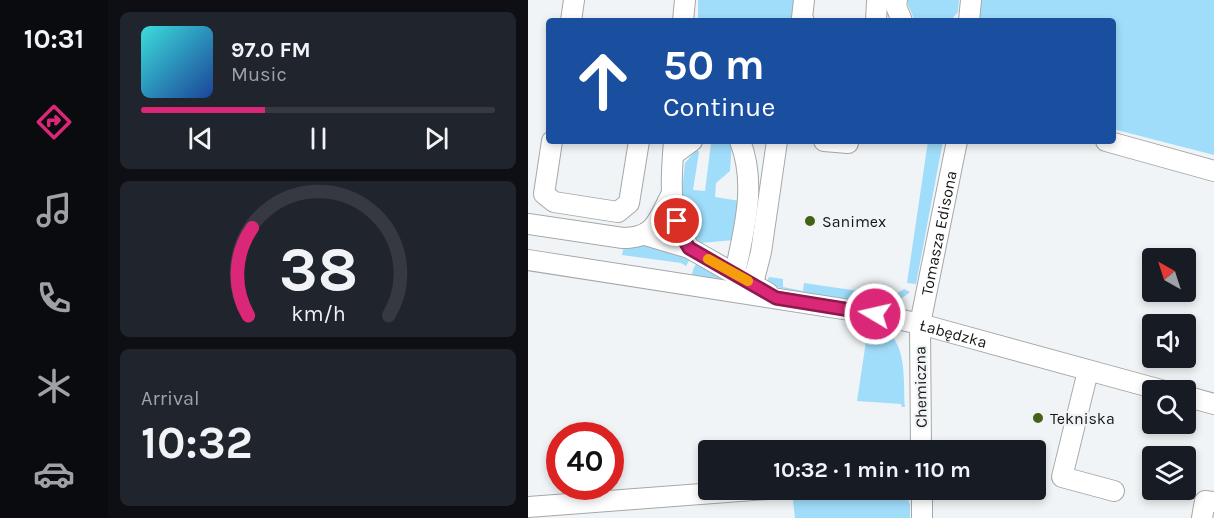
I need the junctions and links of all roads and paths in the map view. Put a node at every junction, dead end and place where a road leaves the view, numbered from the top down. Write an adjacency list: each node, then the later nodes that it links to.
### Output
1 (574, 0): 5 (street)
2 (804, 0): 6 (street)
3 (970, 0): 8 (street)
4 (878, 5): 7 (street)
5 (571, 18)
6 (801, 18)
7 (901, 18)
8 (969, 18)
9 (552, 144): 10 (street)
10 (639, 144)
11 (741, 144): 22 (street)
12 (777, 144): 23 (street)
13 (956, 144): 25 (street, Tomasza Edisona)
14 (1116, 144): 16 (street)
15 (673, 148): 17 (street)
16 (1214, 171)
17 (671, 195): 19 (street); 20 (street)
18 (528, 224): 19 (street)
19 (645, 235): 20 (street)
20 (689, 248): 22 (street)
21 (528, 260): 24 (street, Łabędzka)
22 (735, 273): 23 (street)
23 (753, 284): 24 (street)
24 (776, 298): 25 (street, Łabędzka)
25 (920, 324): 26 (street, Łabędzka); 30 (street, Chemiczna)
26 (1088, 370): 27 (street, Łabędzka); 31 (street)
27 (1142, 385)
28 (1196, 399): 29 (street)
29 (1214, 404)
30 (921, 440)
31 (1114, 491)
32 (698, 494): 35 (street)
33 (922, 500): 36 (street)
34 (1214, 502): 37 (street)
35 (528, 507)
36 (922, 518)
37 (1202, 518)

